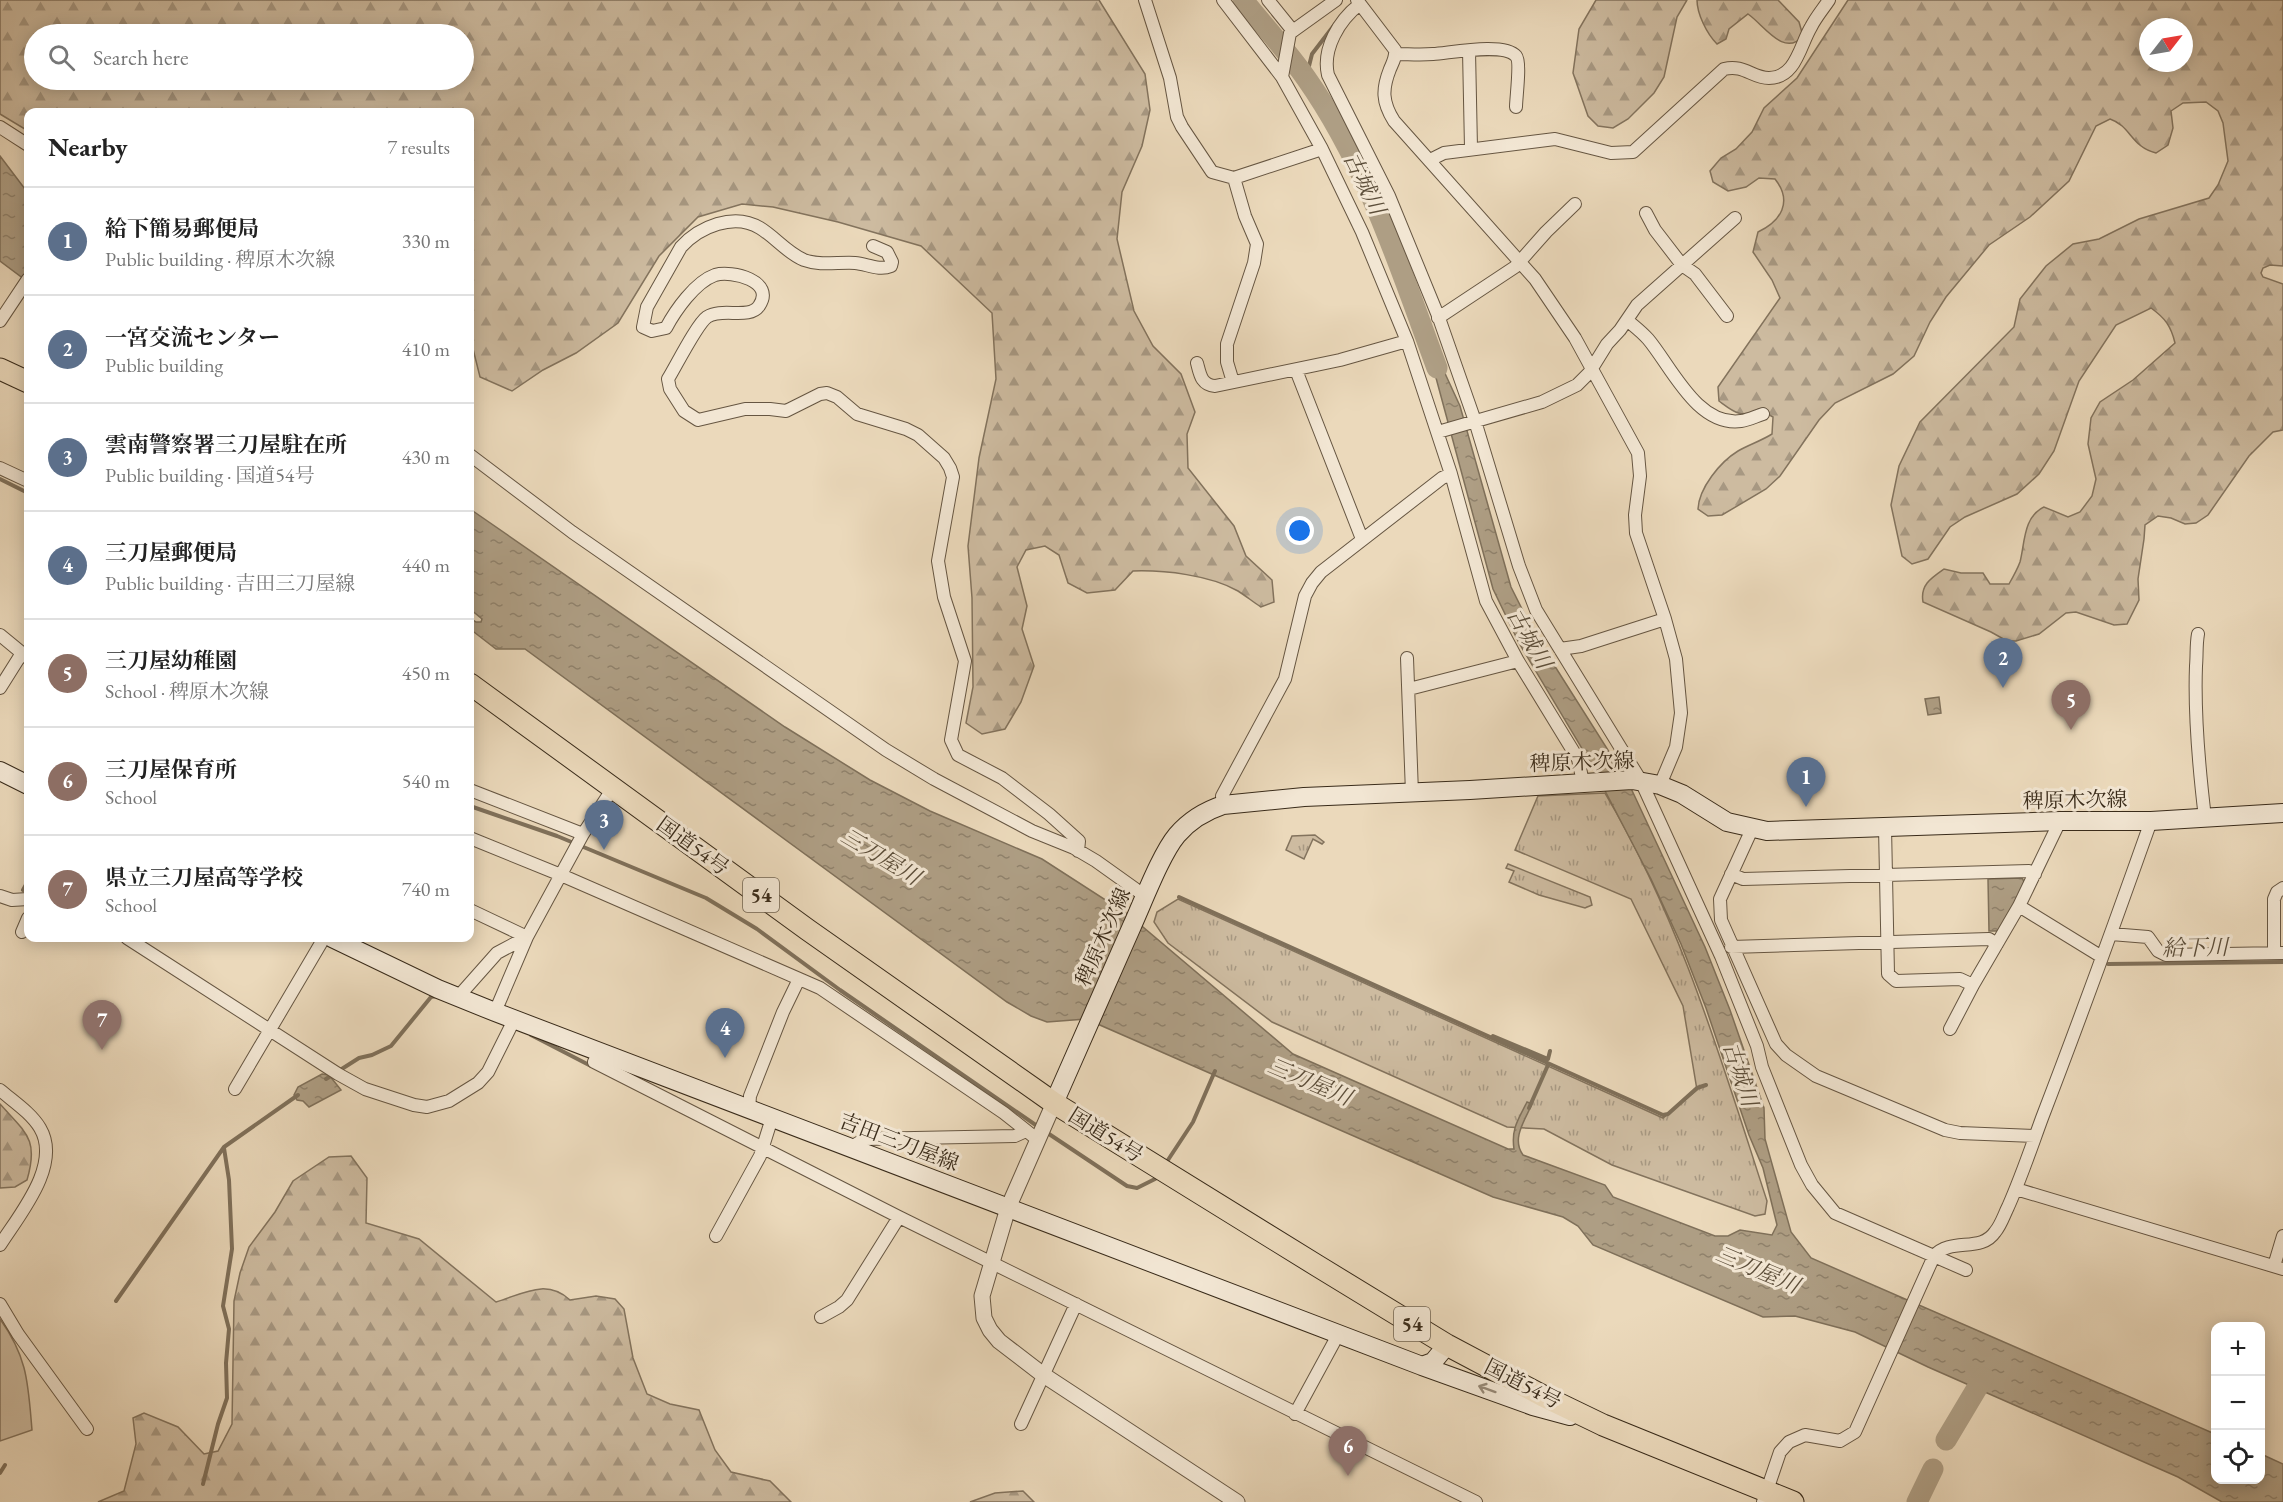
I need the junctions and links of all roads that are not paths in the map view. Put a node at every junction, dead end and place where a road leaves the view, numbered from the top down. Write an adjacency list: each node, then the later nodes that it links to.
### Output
1 (1145, 0): 17 (street)
2 (1223, 0): 10 (street)
3 (1268, 0): 7 (street)
4 (1336, 0): 7 (street)
5 (1829, 0): 14 (street)
6 (1358, 2): 9 (street); 26 (street)
7 (1290, 34): 10 (street)
8 (1469, 51): 9 (street); 11 (street); 14 (street)
9 (1396, 54): 16 (street)
10 (1282, 75): 15 (street)
11 (1515, 107)
12 (0, 127): 13 (street)
13 (24, 142)
14 (1471, 148): 16 (street)
15 (1322, 149): 17 (street); 29 (street)
16 (1430, 160): 22 (street)
17 (1234, 178): 35 (street)
18 (1575, 204): 22 (street)
19 (1646, 213): 23 (street)
20 (1735, 218): 23 (street)
21 (873, 246): 72 (street)
22 (1520, 262): 26 (street); 31 (street)
23 (1682, 265): 25 (street); 27 (street)
24 (24, 285): 28 (street)
25 (1727, 316)
26 (1438, 318): 37 (street)
27 (1627, 320): 31 (street); 36 (street)
28 (0, 321)
29 (1407, 341): 33 (street); 38 (street)
30 (1197, 363): 35 (street)
31 (1591, 367): 37 (street); 44 (street)
32 (0, 369): 34 (highway)
33 (1296, 370): 35 (street); 43 (street)
34 (24, 380)
35 (1233, 382)
36 (1763, 414)
37 (1473, 422): 38 (street); 47 (street)
38 (1440, 431): 41 (street)
39 (474, 458): 72 (street)
40 (0, 468): 42 (street)
41 (1451, 474): 43 (street); 51 (street)
42 (24, 479)
43 (1362, 539): 63 (street)
44 (1665, 619): 47 (street); 59 (street)
45 (2198, 634): 65 (street)
46 (0, 635): 48 (street)
47 (1560, 649): 56 (street)
48 (24, 655)
49 (24, 657): 53 (street)
50 (1407, 658): 54 (street)
51 (1518, 661): 54 (street); 57 (street)
52 (474, 687): 60 (highway, 国道54号 / 54)
53 (0, 688)
54 (1409, 689): 62 (street)
55 (0, 771): 58 (main road)
56 (1636, 780): 57 (main road, 稗原木次線); 59 (main road, 稗原木次線); 118 (street)
57 (1588, 781): 62 (main road, 稗原木次線)
58 (24, 783)
59 (1660, 785): 69 (main road, 稗原木次線)
60 (613, 788): 70 (street); 106 (highway, 国道54号 / 54)
61 (474, 792): 70 (street)
62 (1412, 793): 63 (main road, 稗原木次線)
63 (1222, 805): 80 (main road, 稗原木次線)
64 (2283, 813): 65 (main road, 稗原木次線)
65 (2205, 818): 67 (main road, 稗原木次線)
66 (2060, 821): 67 (main road, 稗原木次線); 68 (main road, 稗原木次線); 74 (street)
67 (2151, 821): 85 (street)
68 (1885, 827): 69 (main road, 稗原木次線); 76 (street)
69 (1752, 829): 73 (street)
70 (582, 836): 75 (street)
71 (474, 840): 75 (street)
72 (1078, 851): 80 (street)
73 (1731, 874): 76 (street); 92 (street)
74 (2035, 874): 76 (street); 81 (street)
75 (561, 875): 86 (street); 95 (street)
76 (1886, 875): 90 (street)
77 (2283, 888): 93 (street)
78 (0, 896): 79 (street)
79 (24, 899)
80 (1144, 900): 106 (main road, 稗原木次線)
81 (2019, 906): 91 (street); 94 (street)
82 (474, 912): 86 (street)
83 (24, 927): 84 (street)
84 (22, 932)
85 (2111, 934): 93 (street); 94 (street)
86 (527, 937): 97 (street); 98 (street)
87 (133, 942): 100 (street)
88 (322, 942): 100 (street)
89 (341, 942): 97 (main road, 吉田三刀屋線)
90 (1887, 942): 91 (street); 92 (street); 96 (street)
91 (1997, 944): 96 (street)
92 (1731, 947): 109 (street)
93 (2278, 953)
94 (2102, 957): 109 (street)
95 (799, 979): 105 (street); 108 (street)
96 (1973, 985): 101 (street)
97 (458, 997): 98 (main road, 吉田三刀屋線)
98 (495, 1012): 99 (main road, 吉田三刀屋線)
99 (514, 1020): 100 (street); 102 (main road, 吉田三刀屋線)
100 (271, 1029): 103 (street)
101 (1950, 1029)
102 (599, 1052): 105 (main road, 吉田三刀屋線); 110 (street)
103 (235, 1089)
104 (0, 1090): 117 (street)
105 (749, 1109): 107 (main road, 吉田三刀屋線)
106 (1050, 1113): 108 (street); 126 (highway, 国道54号 / 54)
107 (772, 1118): 110 (street); 111 (main road, 吉田三刀屋線)
108 (1035, 1136): 111 (street); 113 (street)
109 (2035, 1136): 112 (street)
110 (761, 1147): 114 (street); 115 (street)
111 (851, 1147): 113 (main road, 吉田三刀屋線)
112 (2016, 1189): 118 (street); 120 (street)
113 (1008, 1208): 119 (street); 125 (main road, 吉田三刀屋線)
114 (899, 1217): 119 (street); 124 (street)
115 (716, 1236)
116 (2283, 1236): 120 (street)
117 (0, 1245)
118 (1933, 1258): 121 (street); 133 (street)
119 (991, 1266): 123 (street); 128 (street)
120 (2279, 1267)
121 (1966, 1270)
122 (0, 1304): 132 (street)
123 (1076, 1304): 128 (street); 129 (street)
124 (821, 1317)
125 (1339, 1333): 127 (main road, 吉田三刀屋線); 129 (street)
126 (1447, 1345): 127 (main road); 131 (highway, 国道54号 / 54)
127 (1422, 1366): 131 (main road, 吉田三刀屋線, one-way to 127)
128 (1042, 1374): 130 (street); 134 (street)
129 (1295, 1414): 135 (street)
130 (1020, 1424)
131 (1603, 1425): 133 (highway, 国道54号 / 54)
132 (87, 1429)
133 (1765, 1497): 136 (highway, 国道54号 / 54)
134 (1237, 1502)
135 (1476, 1502)
136 (1793, 1502)

